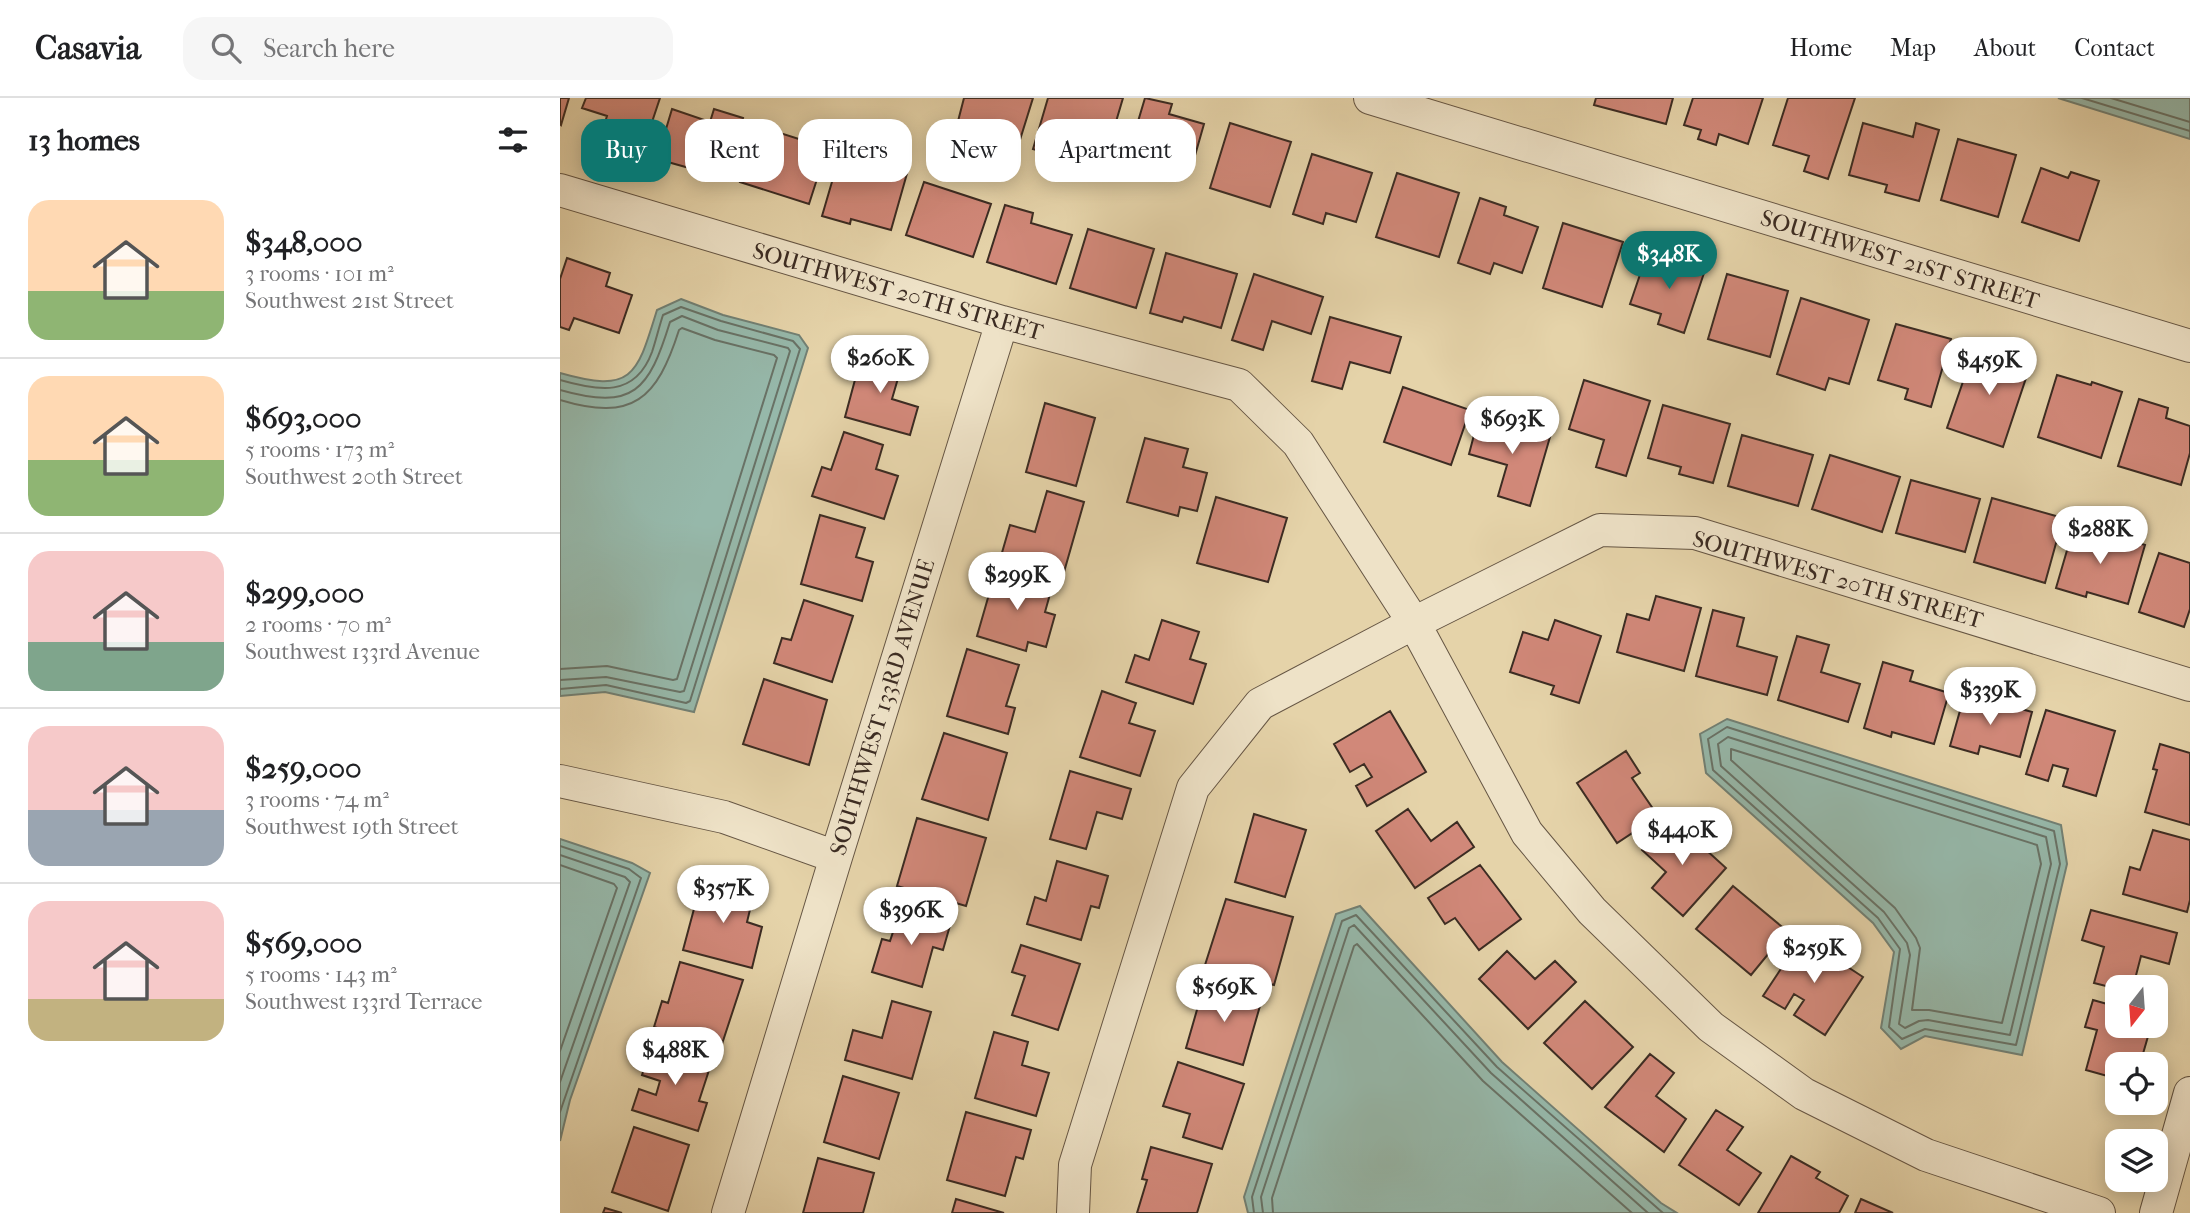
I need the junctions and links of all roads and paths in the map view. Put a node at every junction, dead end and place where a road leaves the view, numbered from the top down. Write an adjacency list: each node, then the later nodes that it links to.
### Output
1 (1370, 98): 4 (street, SOUTHWEST 21ST STREET)
2 (560, 190): 3 (street, SOUTHWEST 20TH STREET)
3 (1002, 323): 5 (street, SOUTHWEST 20TH STREET); 8 (street, SOUTHWEST 133RD AVENUE)
4 (2190, 346)
5 (1414, 623): 6 (street, SOUTHWEST 20TH STREET); 11 (street, SOUTHWEST 20TH STREET); 12 (street)
6 (2190, 685)
7 (560, 780): 8 (street)
8 (836, 857): 10 (street, SOUTHWEST 133RD AVENUE)
9 (2190, 1093): 13 (street)
10 (728, 1213)
11 (1073, 1213)
12 (2099, 1213)
13 (2157, 1213)

